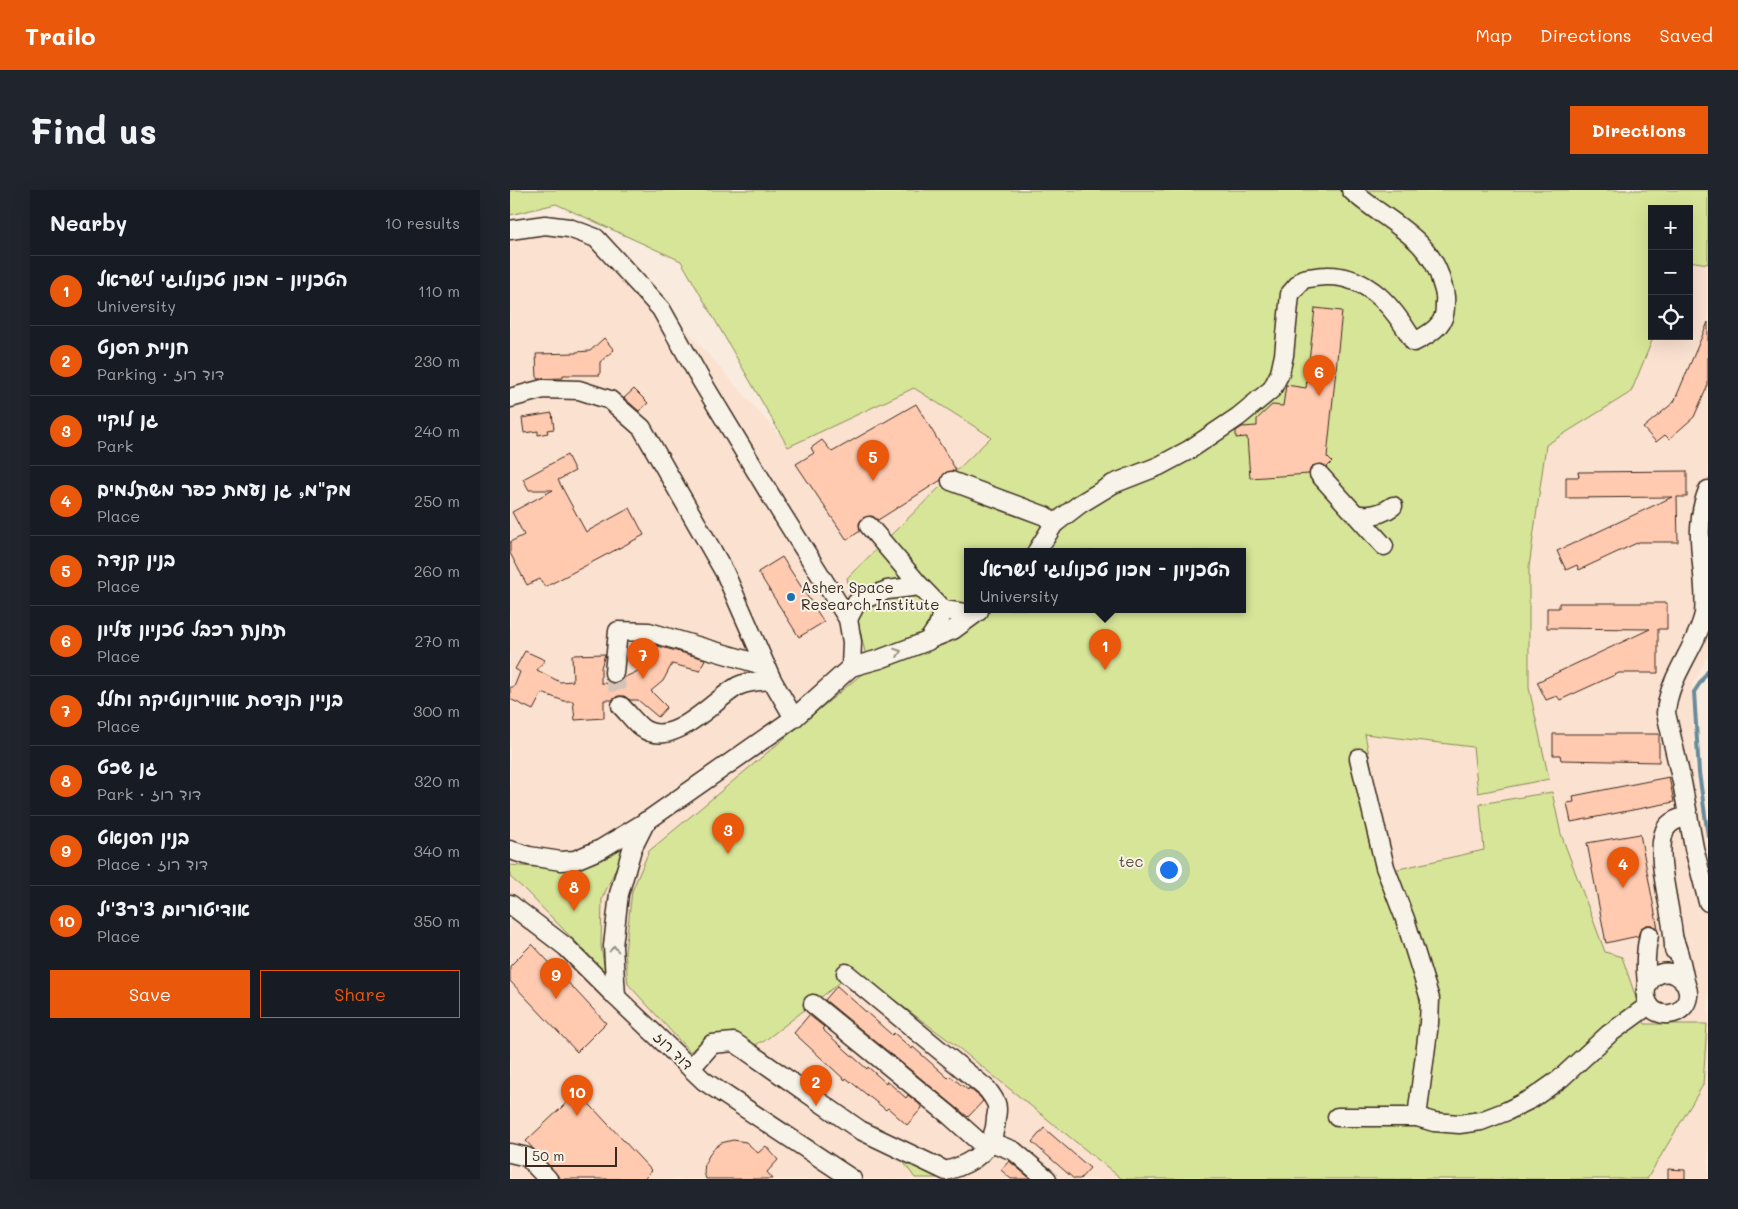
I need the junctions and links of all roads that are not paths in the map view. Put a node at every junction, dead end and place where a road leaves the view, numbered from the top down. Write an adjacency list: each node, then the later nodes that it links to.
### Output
1 (1351, 190): 9 (street)
2 (510, 230): 17 (street)
3 (510, 398): 21 (street)
4 (1319, 474): 8 (street)
5 (951, 481): 9 (street)
6 (1708, 490): 25 (street)
7 (1393, 506): 8 (street)
8 (1355, 514): 11 (street)
9 (1054, 524): 12 (street)
10 (870, 526): 13 (street)
11 (1384, 546)
12 (1038, 548)
13 (920, 586): 14 (street); 17 (street)
14 (943, 610): 15 (street); 18 (street)
15 (964, 611)
16 (977, 613): 18 (street)
17 (848, 619): 19 (street)
18 (928, 641): 19 (street, one-way to 18)
19 (851, 667): 23 (street)
20 (614, 673): 21 (street)
21 (769, 673): 22 (street); 23 (street)
22 (621, 706)
23 (794, 718): 26 (street)
24 (1359, 758): 40 (street)
25 (1688, 816): 28 (street); 30 (street)
26 (647, 821): 27 (street); 35 (street, one-way to 26)
27 (510, 850)
28 (1708, 902)
29 (510, 904): 35 (street, דוד רוז)
30 (1674, 940): 32 (street); 33 (street)
31 (846, 973): 41 (street)
32 (1666, 973): 33 (street); 34 (street); 34 (street)
33 (1685, 983): 37 (street)
34 (1648, 985): 37 (street)
35 (616, 997): 38 (street, דוד רוז)
36 (813, 1004): 41 (street)
37 (1649, 1005): 40 (street)
38 (691, 1068): 41 (street); 44 (street, דוד רוז)
39 (1337, 1117): 40 (street)
40 (1417, 1118)
41 (989, 1145): 45 (street)
42 (510, 1153): 43 (street)
43 (548, 1179)
44 (852, 1179)
45 (1047, 1179)

